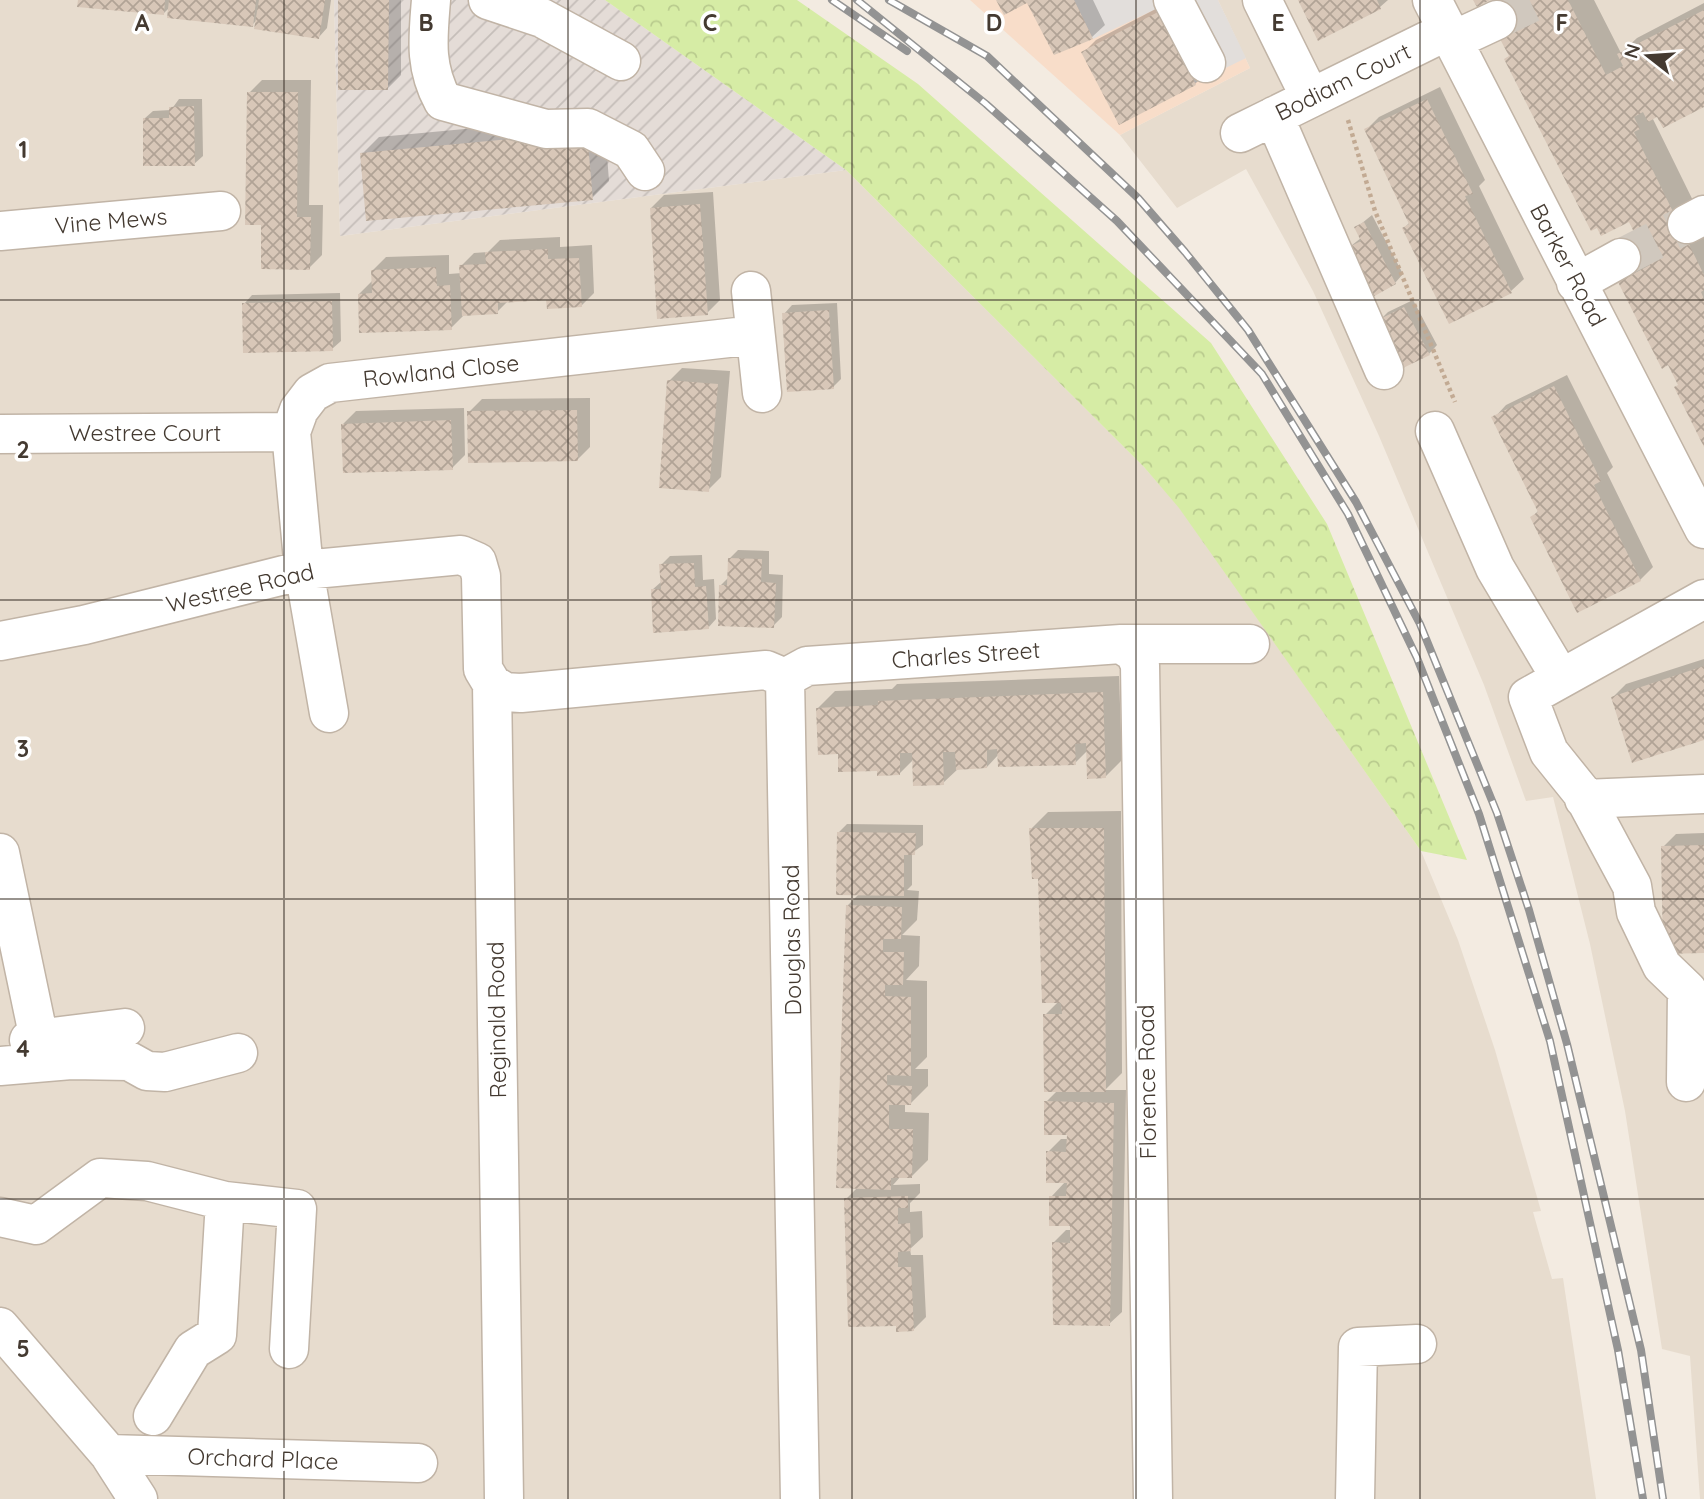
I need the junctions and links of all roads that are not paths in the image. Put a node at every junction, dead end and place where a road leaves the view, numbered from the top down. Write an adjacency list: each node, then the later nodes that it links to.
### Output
1 (431, 0): 12 (street)
2 (488, 0): 7 (street)
3 (1173, 0): 8 (street)
4 (1262, 0): 9 (street)
5 (1497, 20): 6 (street, Bodiam Court)
6 (1444, 24): 9 (street, Bodiam Court); 16 (street, Barker Road)
7 (621, 61)
8 (1206, 63)
9 (1321, 91): 10 (street, Bodiam Court)
10 (1274, 116): 11 (street, Bodiam Court); 19 (street)
11 (1240, 133)
12 (645, 171)
13 (221, 211): 14 (street, Vine Mews)
14 (0, 231)
15 (1621, 258): 16 (street)
16 (1576, 283): 24 (street, Barker Road)
17 (751, 291): 18 (street)
18 (755, 335): 20 (street); 22 (street, Rowland Close)
19 (1384, 370)
20 (762, 393)
21 (1447, 420): 31 (street)
22 (290, 432): 23 (street, Westree Court); 26 (street)
23 (0, 434)
24 (1704, 529)
25 (461, 555): 26 (street, Westree Road); 33 (street, Reginald Road)
26 (304, 570): 28 (street, Westree Road); 34 (street)
27 (1704, 599): 31 (street)
28 (7, 635)
29 (1250, 644): 30 (street, Charles Street)
30 (1131, 654): 32 (street, Charles Street); 55 (street, Florence Road)
31 (1560, 677): 36 (street)
32 (785, 678): 33 (street); 54 (street, Douglas Road)
33 (492, 684): 53 (street, Reginald Road)
34 (329, 713)
35 (1704, 794): 36 (street)
36 (1584, 799): 43 (street)
37 (0, 853): 39 (street)
38 (125, 1028): 39 (street)
39 (39, 1039): 40 (street)
40 (0, 1043)
41 (237, 1053): 42 (street)
42 (0, 1066)
43 (1686, 1082)
44 (225, 1201): 45 (street); 48 (street); 49 (street)
45 (0, 1217)
46 (0, 1327): 50 (street)
47 (1417, 1344): 56 (street)
48 (289, 1349)
49 (153, 1416)
50 (109, 1454): 51 (street, Orchard Place); 52 (street)
51 (418, 1463)
52 (138, 1499)
53 (504, 1499)
54 (800, 1499)
55 (1153, 1499)
56 (1355, 1499)

